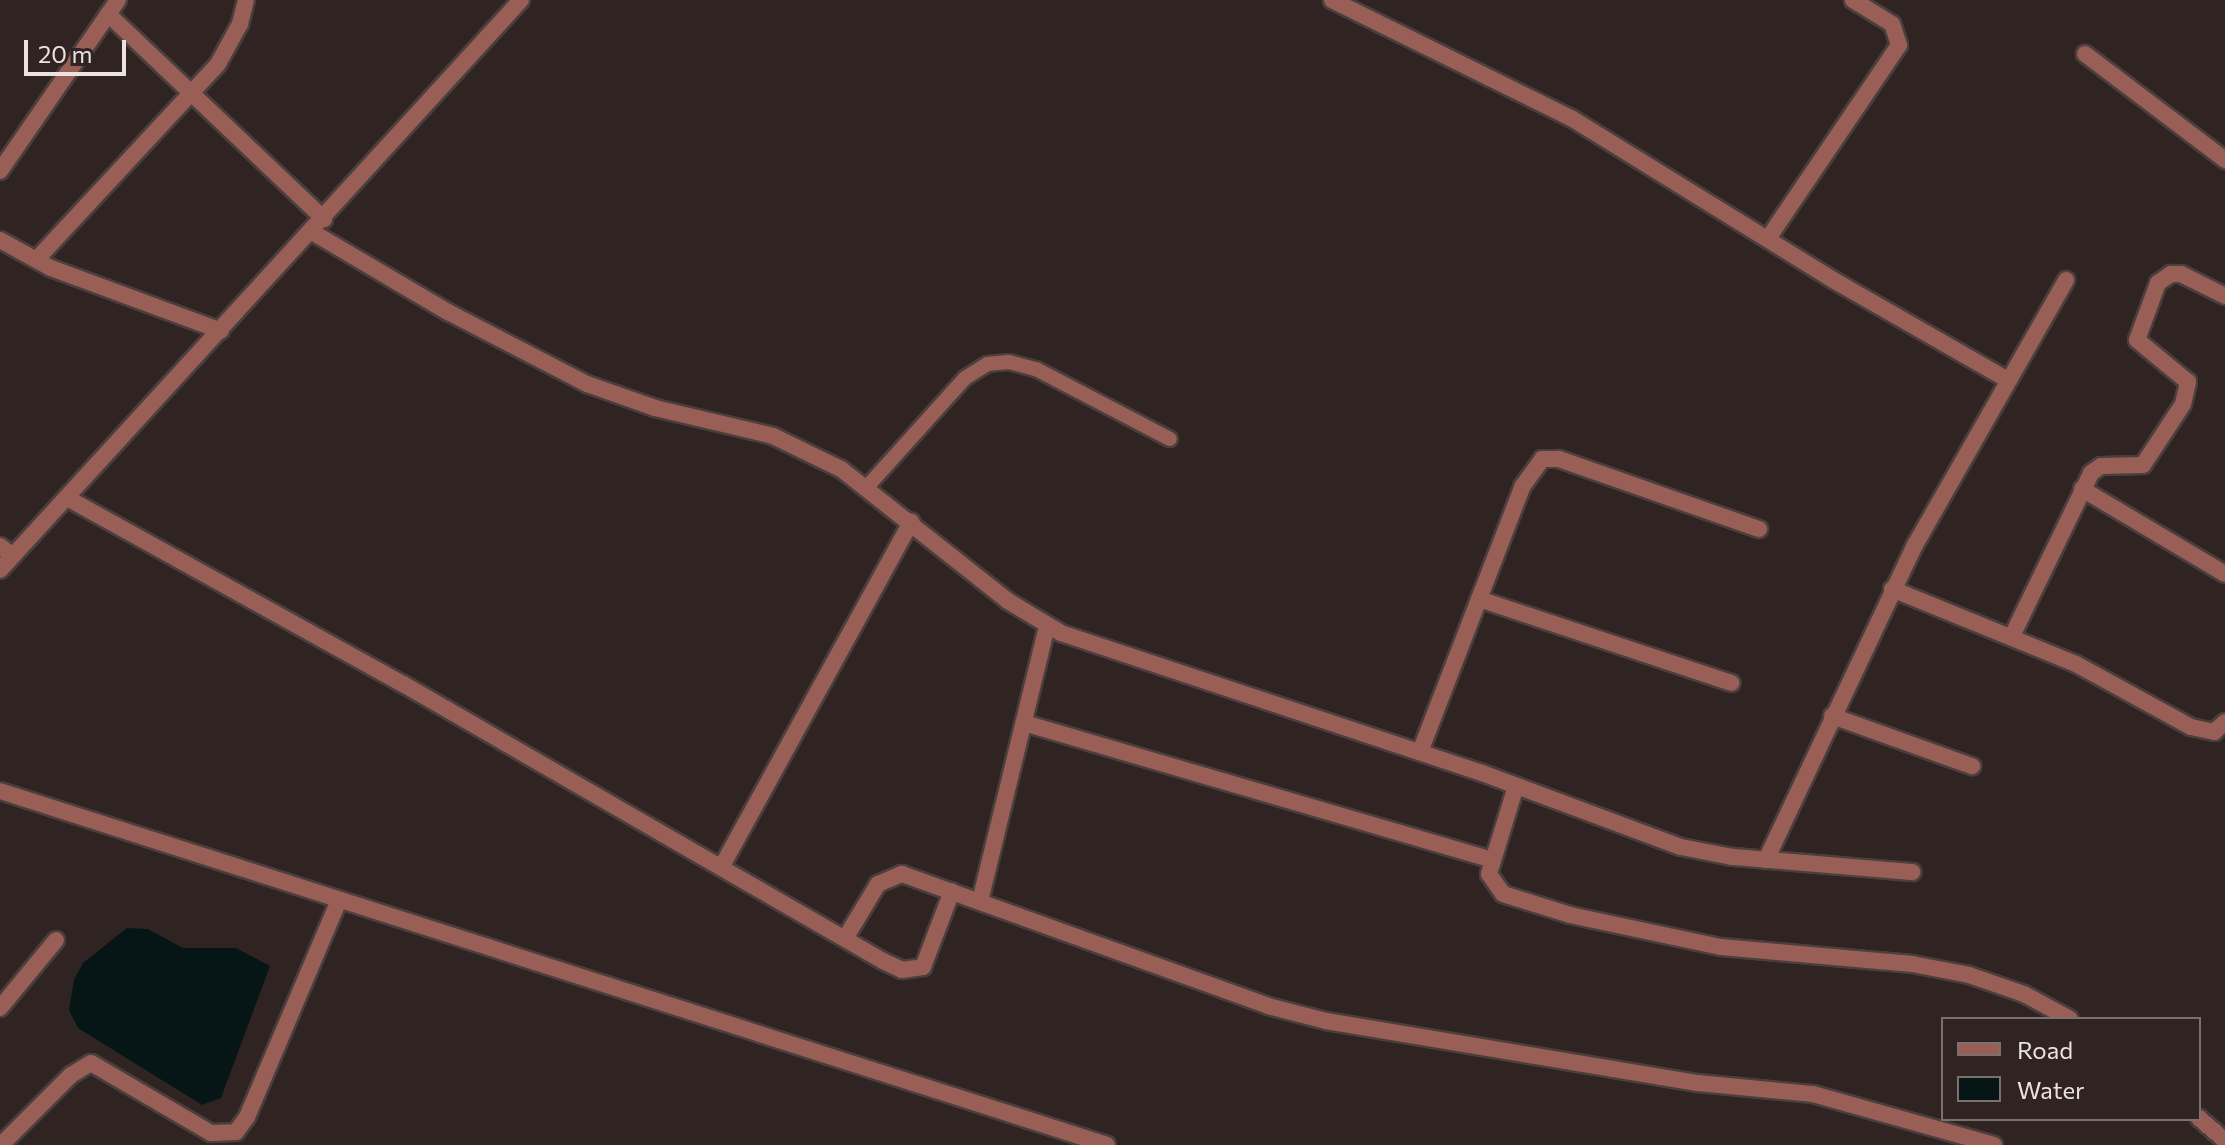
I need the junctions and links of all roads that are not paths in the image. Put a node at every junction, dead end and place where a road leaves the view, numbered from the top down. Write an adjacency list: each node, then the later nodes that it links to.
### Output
1 (246, 0): 8 (street)
2 (521, 0): 11 (street)
3 (1332, 0): 6 (street)
4 (1864, 3): 13 (street)
5 (113, 7): 8 (street); 10 (street)
6 (1364, 7): 13 (street)
7 (2085, 54): 9 (street)
8 (193, 90): 11 (street); 15 (street)
9 (2225, 160)
10 (0, 171)
11 (324, 219): 12 (street)
12 (312, 232): 18 (street); 21 (street)
13 (1769, 237): 19 (street)
14 (0, 240): 15 (street)
15 (36, 260): 18 (street)
16 (2066, 280): 19 (street)
17 (2225, 296): 22 (street)
18 (221, 331): 23 (street)
19 (2008, 380): 29 (street)
20 (1170, 439): 21 (lane)
21 (866, 488): 24 (street)
22 (2082, 489): 28 (street); 32 (street)
23 (67, 498): 26 (street); 43 (street)
24 (911, 522): 31 (street); 43 (street)
25 (1759, 529): 30 (street)
26 (6, 551): 27 (street)
27 (0, 570)
28 (2225, 574)
29 (1892, 589): 32 (street); 34 (street)
30 (1479, 599): 33 (street); 37 (street)
31 (1047, 626): 36 (street); 37 (street)
32 (2012, 636): 35 (street)
33 (1731, 683)
34 (1832, 716): 38 (street); 42 (street)
35 (2225, 722)
36 (1024, 723): 41 (street); 47 (street)
37 (1420, 752): 39 (street)
38 (1972, 766)
39 (1516, 786): 41 (street); 42 (street)
40 (0, 791): 46 (street)
41 (1491, 860): 51 (street)
42 (1766, 860): 44 (street)
43 (722, 866): 48 (street)
44 (1912, 872)
45 (952, 891): 47 (street); 48 (street); 48 (street)
46 (339, 900): 53 (street); 55 (street)
47 (980, 901): 58 (street)
48 (846, 937)
49 (56, 940): 50 (street)
50 (0, 1008)
51 (2066, 1017)
52 (2201, 1120): 54 (street)
53 (1050, 1127): 56 (street); 57 (street)
54 (2225, 1141)
55 (1, 1145)
56 (1045, 1145)
57 (1107, 1145)
58 (1994, 1145)

